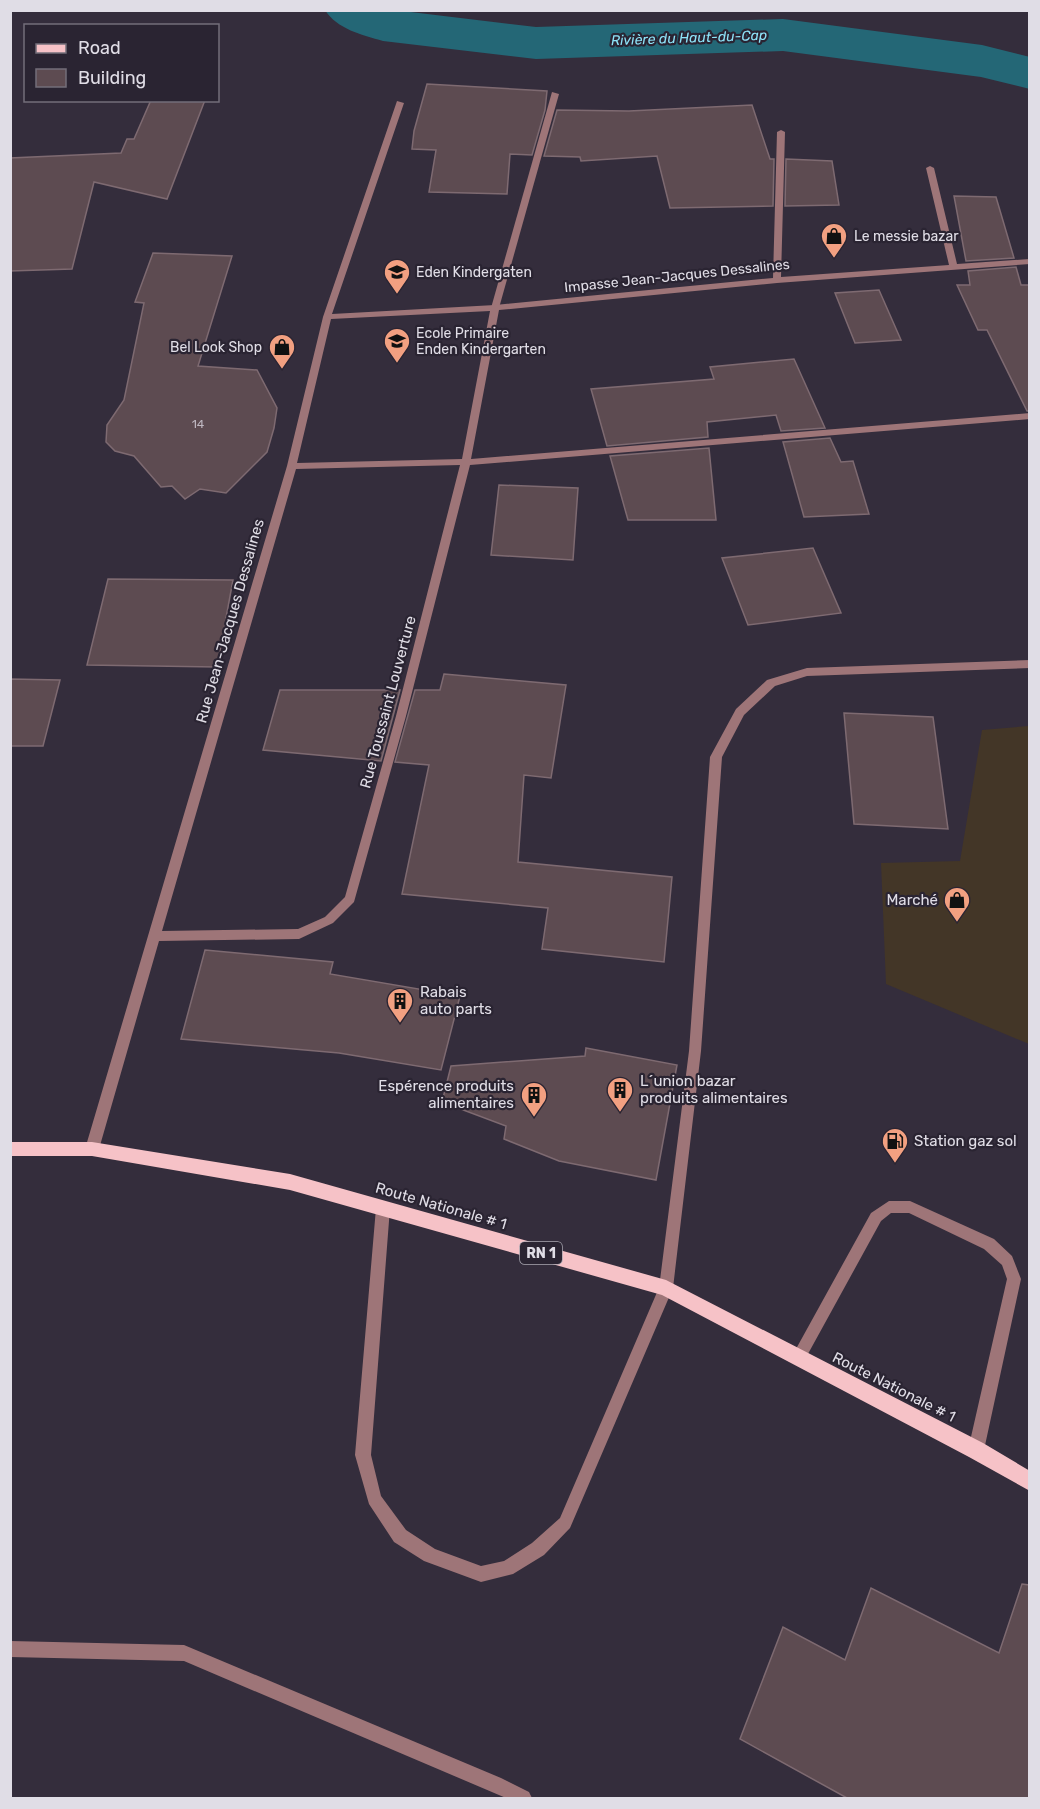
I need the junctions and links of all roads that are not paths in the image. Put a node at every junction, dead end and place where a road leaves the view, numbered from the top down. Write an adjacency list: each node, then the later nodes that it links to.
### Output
1 (555, 94): 8 (street, Rue Toussaint Louverture)
2 (400, 104): 9 (street, Rue Jean-Jacques Dessalines)
3 (781, 132): 7 (street)
4 (930, 168): 6 (street)
5 (1029, 261): 6 (street, Impasse Jean-Jacques Dessalines)
6 (953, 265): 7 (street, Impasse Jean-Jacques Dessalines)
7 (777, 280): 8 (street, Impasse Jean-Jacques Dessalines)
8 (495, 308): 9 (street, Impasse Jean-Jacques Dessalines); 11 (street, Rue Toussaint Louverture)
9 (327, 317): 12 (street, Rue Jean-Jacques Dessalines)
10 (1029, 416): 11 (street)
11 (466, 462): 12 (street); 14 (street, Rue Toussaint Louverture)
12 (292, 466): 14 (street, Rue Jean-Jacques Dessalines)
13 (1029, 664): 18 (street)
14 (153, 936): 16 (street, Rue Jean-Jacques Dessalines)
15 (10, 1149): 16 (main road, Route Nationale # 1 / RN 1)
16 (92, 1149): 17 (main road, Route Nationale # 1 / RN 1)
17 (383, 1208): 18 (main road, Route Nationale # 1 / RN 1); 18 (street)
18 (666, 1288): 19 (main road, Route Nationale # 1 / RN 1)
19 (798, 1358): 20 (main road, Route Nationale # 1 / RN 1); 20 (street)
20 (976, 1450): 21 (main road, Route Nationale # 1 / RN 1)
21 (1029, 1482)
22 (10, 1649): 23 (street)
23 (495, 1791): 24 (street)
24 (523, 1798)

